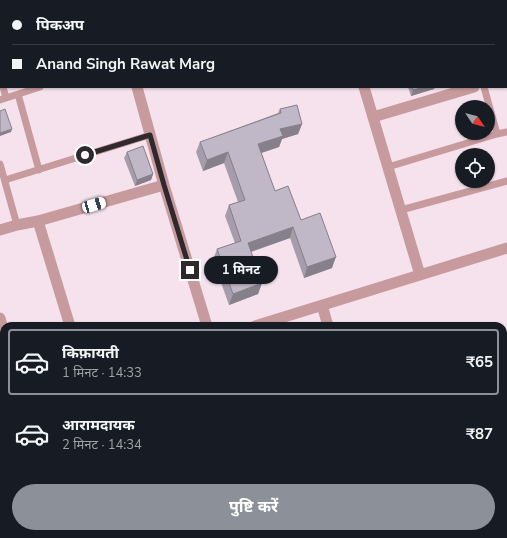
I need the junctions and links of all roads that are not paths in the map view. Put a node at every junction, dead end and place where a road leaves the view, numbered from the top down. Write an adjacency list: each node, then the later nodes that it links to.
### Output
1 (2, 88): 9 (lane)
2 (37, 88): 8 (lane)
3 (137, 88): 13 (street)
4 (364, 88): 10 (street)
5 (467, 88): 7 (street)
6 (484, 88): 12 (lane)
7 (439, 92): 10 (street)
8 (18, 94): 9 (lane); 16 (lane)
9 (3, 99)
10 (373, 117): 15 (street)
11 (507, 132): 12 (lane)
12 (497, 134): 15 (lane)
13 (150, 135): 16 (lane); 19 (street)
14 (0, 164): 17 (lane)
15 (388, 167): 20 (street)
16 (39, 170): 17 (lane)
17 (4, 180): 22 (lane)
18 (507, 181): 20 (lane)
19 (164, 185): 21 (street); 28 (street)
20 (401, 210): 25 (street)
21 (38, 221): 22 (street); 27 (street)
22 (17, 224): 23 (street)
23 (0, 230)
24 (507, 248): 25 (street)
25 (420, 275): 26 (street)
26 (322, 305): 29 (street); 30 (street)
27 (69, 322)
28 (206, 322)
29 (277, 322)
30 (327, 322)

